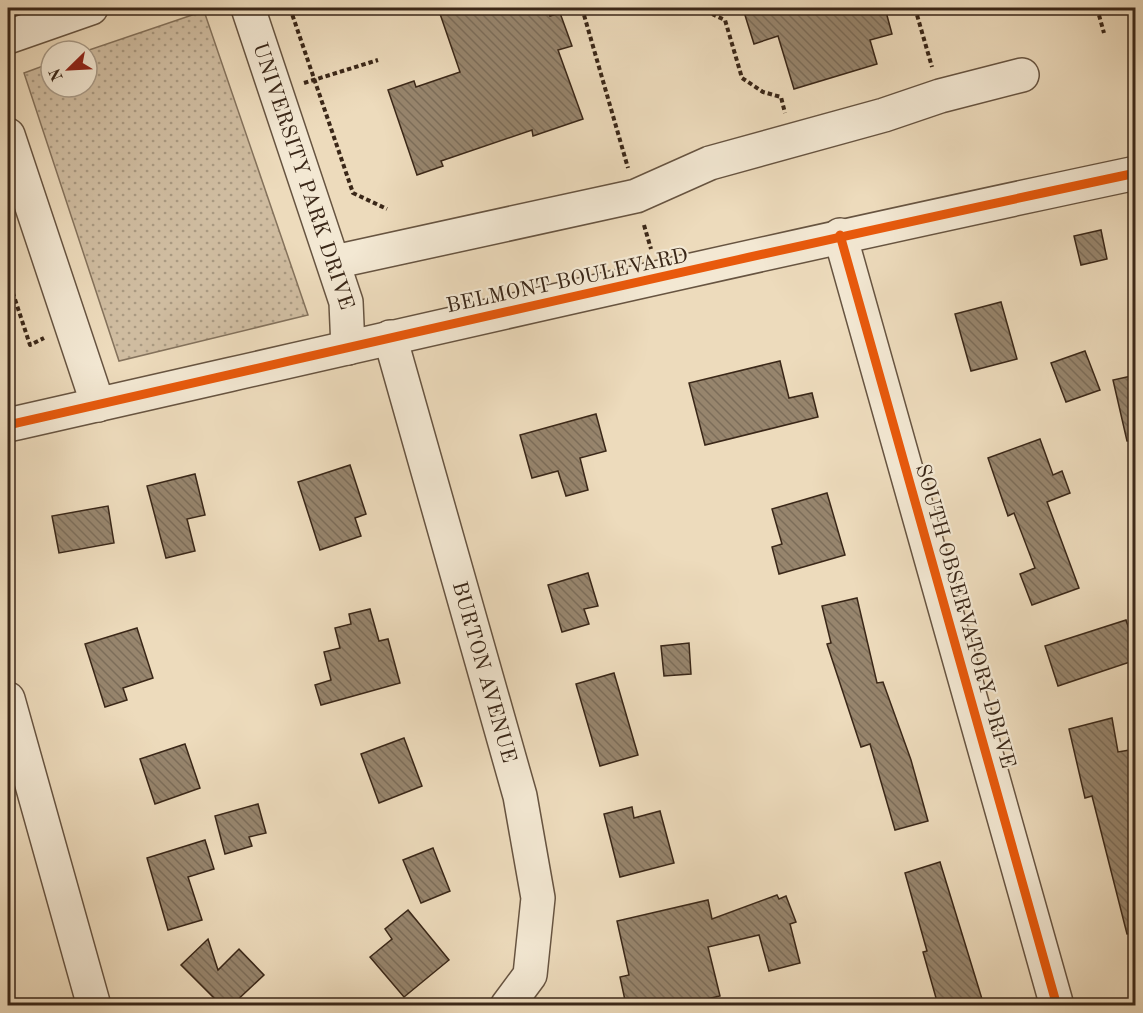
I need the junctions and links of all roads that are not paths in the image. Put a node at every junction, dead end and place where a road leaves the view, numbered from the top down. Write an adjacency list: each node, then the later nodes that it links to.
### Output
1 (91, 8): 3 (street)
2 (248, 8): 8 (street, UNIVERSITY PARK DRIVE)
3 (8, 37)
4 (1022, 75): 8 (street)
5 (8, 135): 11 (street)
6 (1136, 172): 7 (street, BELMONT BOULEVARD)
7 (840, 235): 9 (street, BELMONT BOULEVARD); 17 (street, SOUTH OBSERVATORY DRIVE)
8 (334, 262): 10 (street, UNIVERSITY PARK DRIVE)
9 (390, 337): 10 (street, BELMONT BOULEVARD); 14 (street, BURTON AVENUE)
10 (348, 348): 11 (street, BELMONT BOULEVARD)
11 (98, 405): 12 (street, BELMONT BOULEVARD)
12 (8, 425)
13 (8, 699): 15 (street)
14 (535, 990): 16 (street, BURTON AVENUE)
15 (94, 1005)
16 (507, 1005)
17 (1057, 1005)

